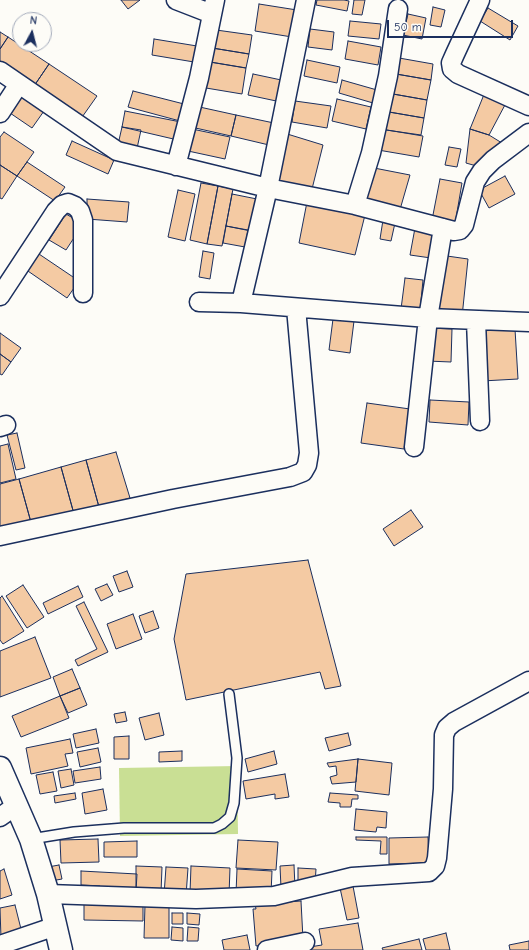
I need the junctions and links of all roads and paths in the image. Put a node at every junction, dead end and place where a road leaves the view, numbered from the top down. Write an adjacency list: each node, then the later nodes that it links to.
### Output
1 (176, 0): 4 (street)
2 (306, 0): 12 (street)
3 (480, 0): 8 (street)
4 (213, 7): 11 (street)
5 (398, 9): 13 (street)
6 (0, 71): 7 (street)
7 (19, 84): 9 (street); 11 (street)
8 (529, 106)
9 (0, 113)
10 (529, 133): 14 (street)
11 (176, 166): 12 (street)
12 (268, 188): 13 (street); 18 (street)
13 (355, 205): 14 (street)
14 (443, 228): 20 (street)
15 (83, 293): 16 (street)
16 (0, 296)
17 (199, 302): 18 (street)
18 (241, 303): 19 (street)
19 (296, 308): 20 (street); 25 (street)
20 (428, 318): 21 (street); 24 (street)
21 (476, 321): 22 (street); 23 (street)
22 (529, 322)
23 (480, 421)
24 (414, 447)
25 (0, 536)
26 (529, 681): 31 (street)
27 (229, 694): 30 (lane)
28 (0, 768): 29 (main road)
29 (9, 811): 30 (main road)
30 (31, 839): 31 (main road)
31 (48, 894): 32 (main road)
32 (56, 926): 34 (street); 35 (main road)
33 (305, 942): 36 (street)
34 (0, 945)
35 (61, 950)
36 (267, 950)

